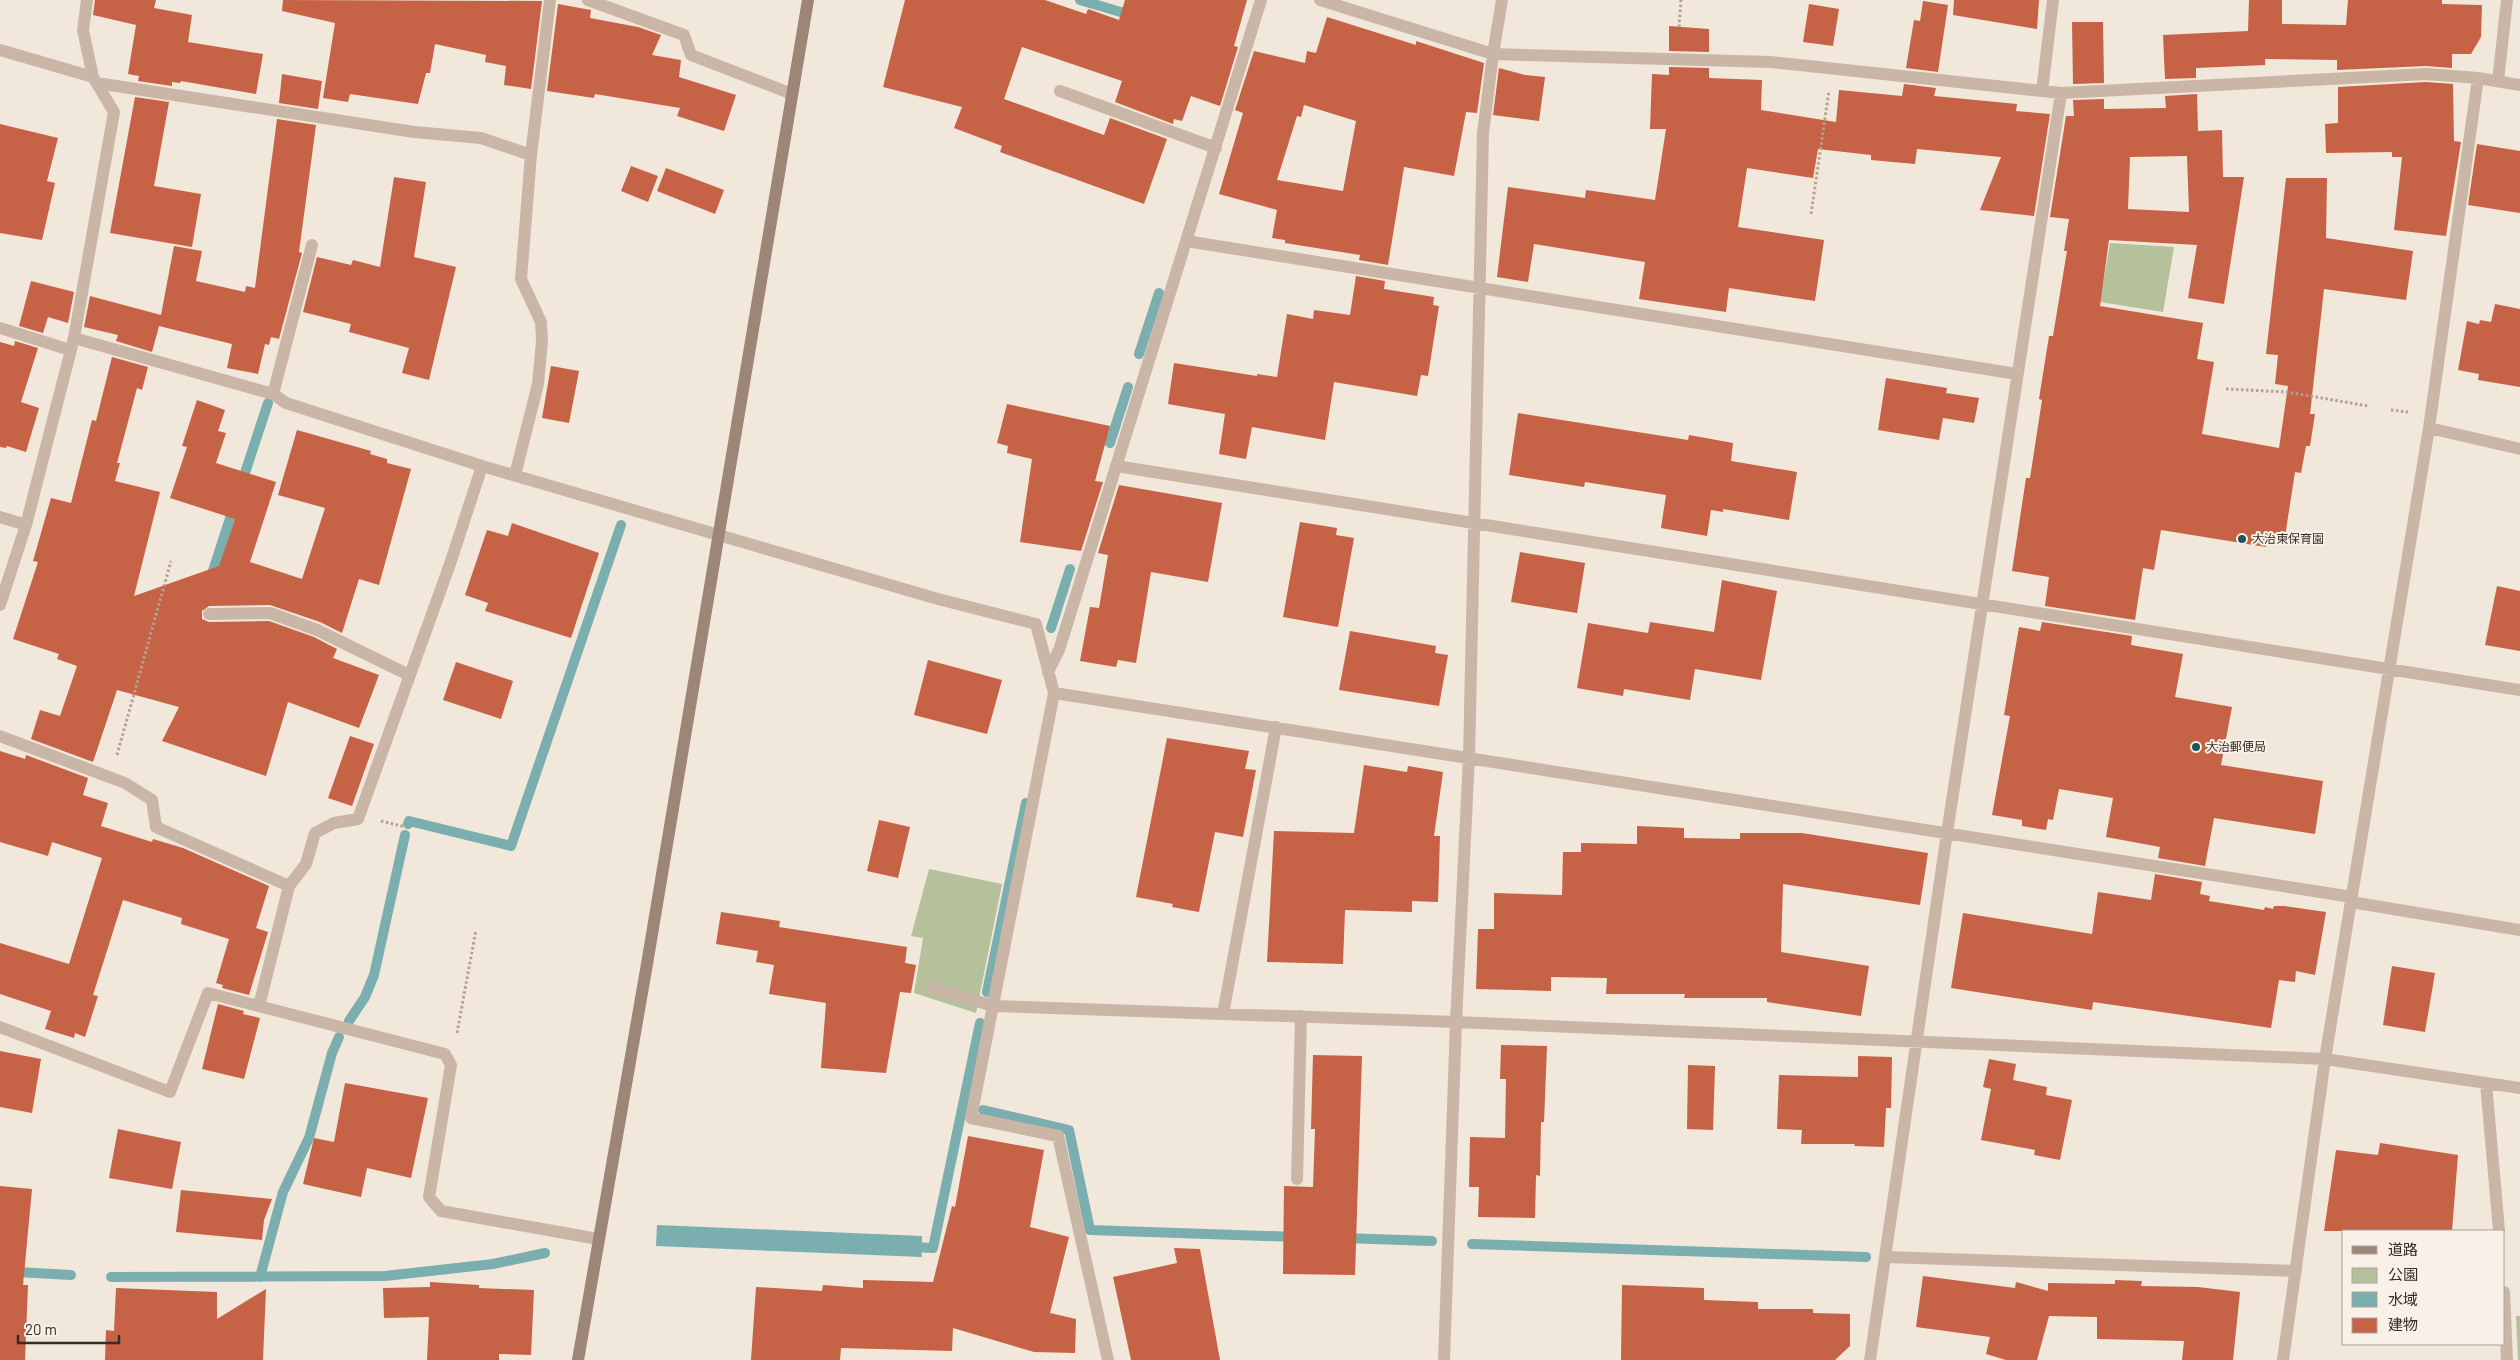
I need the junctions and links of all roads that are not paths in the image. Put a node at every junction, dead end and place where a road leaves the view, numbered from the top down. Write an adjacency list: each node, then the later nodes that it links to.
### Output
1 (87, 0): 13 (street)
2 (550, 0): 21 (street)
3 (588, 0): 19 (street)
4 (808, 0): 19 (street)
5 (1261, 0): 20 (street)
6 (1320, 0): 11 (street)
7 (1502, 0): 11 (street)
8 (2053, 0): 17 (street)
9 (2507, 0): 14 (street)
10 (0, 50): 13 (street)
11 (1492, 54): 17 (street); 24 (street)
12 (2478, 78): 14 (street); 18 (street); 29 (street)
13 (95, 80): 21 (street); 26 (street)
14 (2498, 81): 15 (street)
15 (2520, 85)
16 (1060, 91): 20 (street)
17 (2042, 91): 18 (street)
18 (2061, 93): 27 (street)
19 (792, 94): 37 (street)
20 (1216, 148): 22 (street)
21 (530, 155): 33 (street)
22 (1186, 241): 24 (street); 32 (street)
23 (312, 245): 28 (street)
24 (1480, 289): 27 (street); 35 (street)
25 (0, 328): 26 (street)
26 (72, 344): 28 (street); 36 (street)
27 (2017, 374): 38 (street)
28 (273, 394): 31 (street)
29 (2429, 428): 30 (street); 41 (street)
30 (2520, 449)
31 (482, 466): 33 (street); 43 (street)
32 (1116, 466): 35 (street); 42 (street)
33 (515, 475): 37 (street)
34 (0, 517): 36 (street)
35 (1474, 523): 38 (street); 48 (street)
36 (26, 525): 39 (street)
37 (719, 535): 42 (street); 66 (street)
38 (1982, 604): 41 (street); 49 (street)
39 (0, 605)
40 (209, 614): 43 (street)
41 (2390, 669): 44 (street); 51 (street)
42 (1048, 672): 45 (street)
43 (409, 675): 50 (street)
44 (2520, 690)
45 (1054, 693): 46 (street); 55 (street)
46 (1276, 728): 48 (street); 56 (street)
47 (0, 736): 50 (street)
48 (1470, 757): 49 (street); 58 (street)
49 (1947, 833): 51 (street); 60 (street)
50 (289, 886): 54 (street)
51 (2351, 900): 52 (street); 61 (street)
52 (2520, 930)
53 (931, 987): 55 (street)
54 (259, 1006): 59 (street); 66 (street)
55 (993, 1006): 56 (street); 71 (street)
56 (1223, 1014): 57 (street)
57 (1301, 1016): 58 (street); 64 (street)
58 (1456, 1022): 60 (street); 72 (street)
59 (0, 1027)
60 (1917, 1041): 61 (street); 67 (street)
61 (2325, 1059): 62 (street); 68 (street)
62 (2486, 1083): 63 (street); 65 (street)
63 (2520, 1088)
64 (1297, 1179)
65 (2499, 1230)
66 (598, 1239): 70 (street)
67 (1885, 1256): 68 (street); 73 (street)
68 (2296, 1271): 74 (street)
69 (2505, 1315): 75 (street)
70 (578, 1360)
71 (1108, 1360)
72 (1444, 1360)
73 (1870, 1360)
74 (2284, 1360)
75 (2507, 1360)

